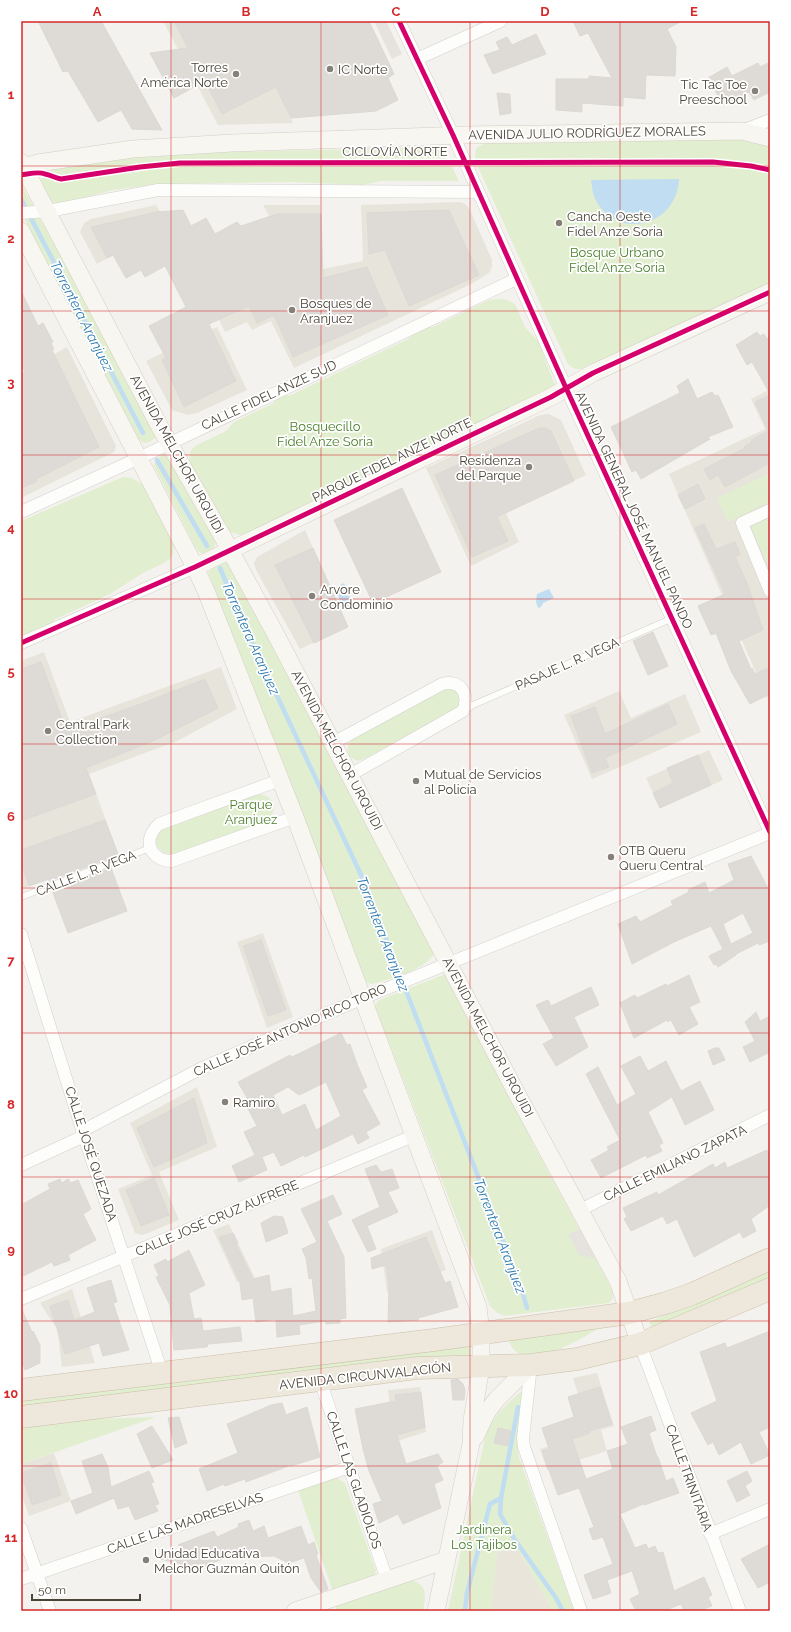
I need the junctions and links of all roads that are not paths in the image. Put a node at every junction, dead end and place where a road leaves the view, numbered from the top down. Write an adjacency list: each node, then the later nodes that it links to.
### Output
1 (400, 21): 3 (street, AVENIDA GENERAL JOSÉ MANUEL PANDO)
2 (501, 21): 3 (street)
3 (417, 59): 6 (street, AVENIDA GENERAL JOSÉ MANUEL PANDO)
4 (770, 120): 5 (street)
5 (742, 131): 6 (main road, AVENIDA JULIO RODRÍGUEZ MORALES); 7 (main road, AVENIDA JULIO RODRÍGUEZ MORALES)
6 (453, 135): 8 (main road, AVENIDA JULIO RODRÍGUEZ MORALES); 9 (street, AVENIDA GENERAL JOSÉ MANUEL PANDO)
7 (770, 138)
8 (22, 166): 10 (main road, AVENIDA MELCHOR URQUIDI)
9 (478, 192): 10 (street); 13 (street, AVENIDA GENERAL JOSÉ MANUEL PANDO)
10 (42, 212): 11 (street); 16 (main road, AVENIDA MELCHOR URQUIDI)
11 (21, 213)
12 (21, 231): 17 (main road)
13 (516, 279): 15 (street, AVENIDA GENERAL JOSÉ MANUEL PANDO); 16 (street, CALLE FIDEL ANZE SUD)
14 (770, 292): 15 (main road, PARQUE FIDEL ANZE NORTE)
15 (566, 388): 20 (main road, PARQUE FIDEL ANZE NORTE); 23 (street, AVENIDA GENERAL JOSÉ MANUEL PANDO)
16 (169, 443): 17 (street, CALLE FIDEL ANZE SUD); 20 (main road, AVENIDA MELCHOR URQUIDI)
17 (139, 458): 19 (street, CALLE FIDEL ANZE SUD); 21 (main road)
18 (770, 510): 22 (street)
19 (21, 512)
20 (231, 550): 21 (main road, PARQUE FIDEL ANZE NORTE); 26 (main road, AVENIDA MELCHOR URQUIDI)
21 (196, 567): 24 (street, PARQUE FIDEL ANZE NORTE); 28 (main road)
22 (770, 591)
23 (672, 618): 25 (lane, PASAJE L. R. VEGA); 30 (street, AVENIDA GENERAL JOSÉ MANUEL PANDO)
24 (21, 643)
25 (463, 711): 26 (street); 27 (street)
26 (333, 743): 27 (main road, AVENIDA MELCHOR URQUIDI)
27 (350, 775): 34 (main road, AVENIDA MELCHOR URQUIDI)
28 (280, 780): 29 (main road); 31 (street, CALLE L. R. VEGA)
29 (295, 817): 31 (street, CALLE L. R. VEGA); 35 (main road)
30 (770, 833): 34 (street, CALLE JOSÉ ANTONIO RICO TORO)
31 (150, 848): 32 (lane, CALLE L. R. VEGA)
32 (21, 897)
33 (21, 934): 37 (street, CALLE JOSÉ QUEZADA)
34 (449, 963): 35 (street, CALLE JOSÉ ANTONIO RICO TORO); 40 (main road, AVENIDA MELCHOR URQUIDI)
35 (363, 998): 37 (street, CALLE JOSÉ ANTONIO RICO TORO); 38 (main road)
36 (770, 1116): 40 (street, CALLE EMILIANO ZAPATA)
37 (83, 1133): 39 (street, CALLE JOSÉ ANTONIO RICO TORO); 41 (street, CALLE JOSÉ QUEZADA)
38 (413, 1136): 41 (street, CALLE JOSÉ CRUZ AUFRERE); 46 (main road)
39 (21, 1165)
40 (580, 1210): 45 (main road, AVENIDA MELCHOR URQUIDI)
41 (125, 1256): 44 (street, CALLE JOSÉ CRUZ AUFRERE); 50 (street, CALLE JOSÉ QUEZADA)
42 (770, 1259): 45 (highway, AVENIDA CIRCUNVALACIÓN)
43 (770, 1289): 47 (highway, AVENIDA CIRCUNVALACIÓN)
44 (21, 1299)
45 (629, 1312): 46 (highway, AVENIDA CIRCUNVALACIÓN); 47 (main road, AVENIDA MELCHOR URQUIDI)
46 (482, 1333): 49 (main road); 50 (highway, AVENIDA CIRCUNVALACIÓN)
47 (640, 1344): 48 (highway, AVENIDA CIRCUNVALACIÓN); 58 (street, CALLE TRINITARIA)
48 (531, 1365): 49 (highway, AVENIDA CIRCUNVALACIÓN); 54 (main road); 66 (street)
49 (481, 1366): 51 (highway, AVENIDA CIRCUNVALACIÓN); 54 (main road)
50 (162, 1373): 52 (highway, AVENIDA CIRCUNVALACIÓN)
51 (320, 1380): 53 (highway, AVENIDA CIRCUNVALACIÓN); 55 (street, CALLE LAS GLADIOLOS)
52 (21, 1390)
53 (21, 1417)
54 (471, 1444): 59 (main road)
55 (349, 1467): 60 (street, CALLE LAS MADRESELVAS); 62 (street, CALLE LAS GLADIOLOS)
56 (770, 1509): 58 (street)
57 (21, 1528): 60 (street)
58 (710, 1534): 67 (street, CALLE TRINITARIA)
59 (446, 1560): 62 (main road); 65 (main road)
60 (38, 1573): 61 (street, CALLE LAS MADRESELVAS); 63 (street)
61 (21, 1579)
62 (387, 1580): 64 (main road)
63 (50, 1611)
64 (295, 1611)
65 (436, 1611)
66 (581, 1611)
67 (740, 1611)

